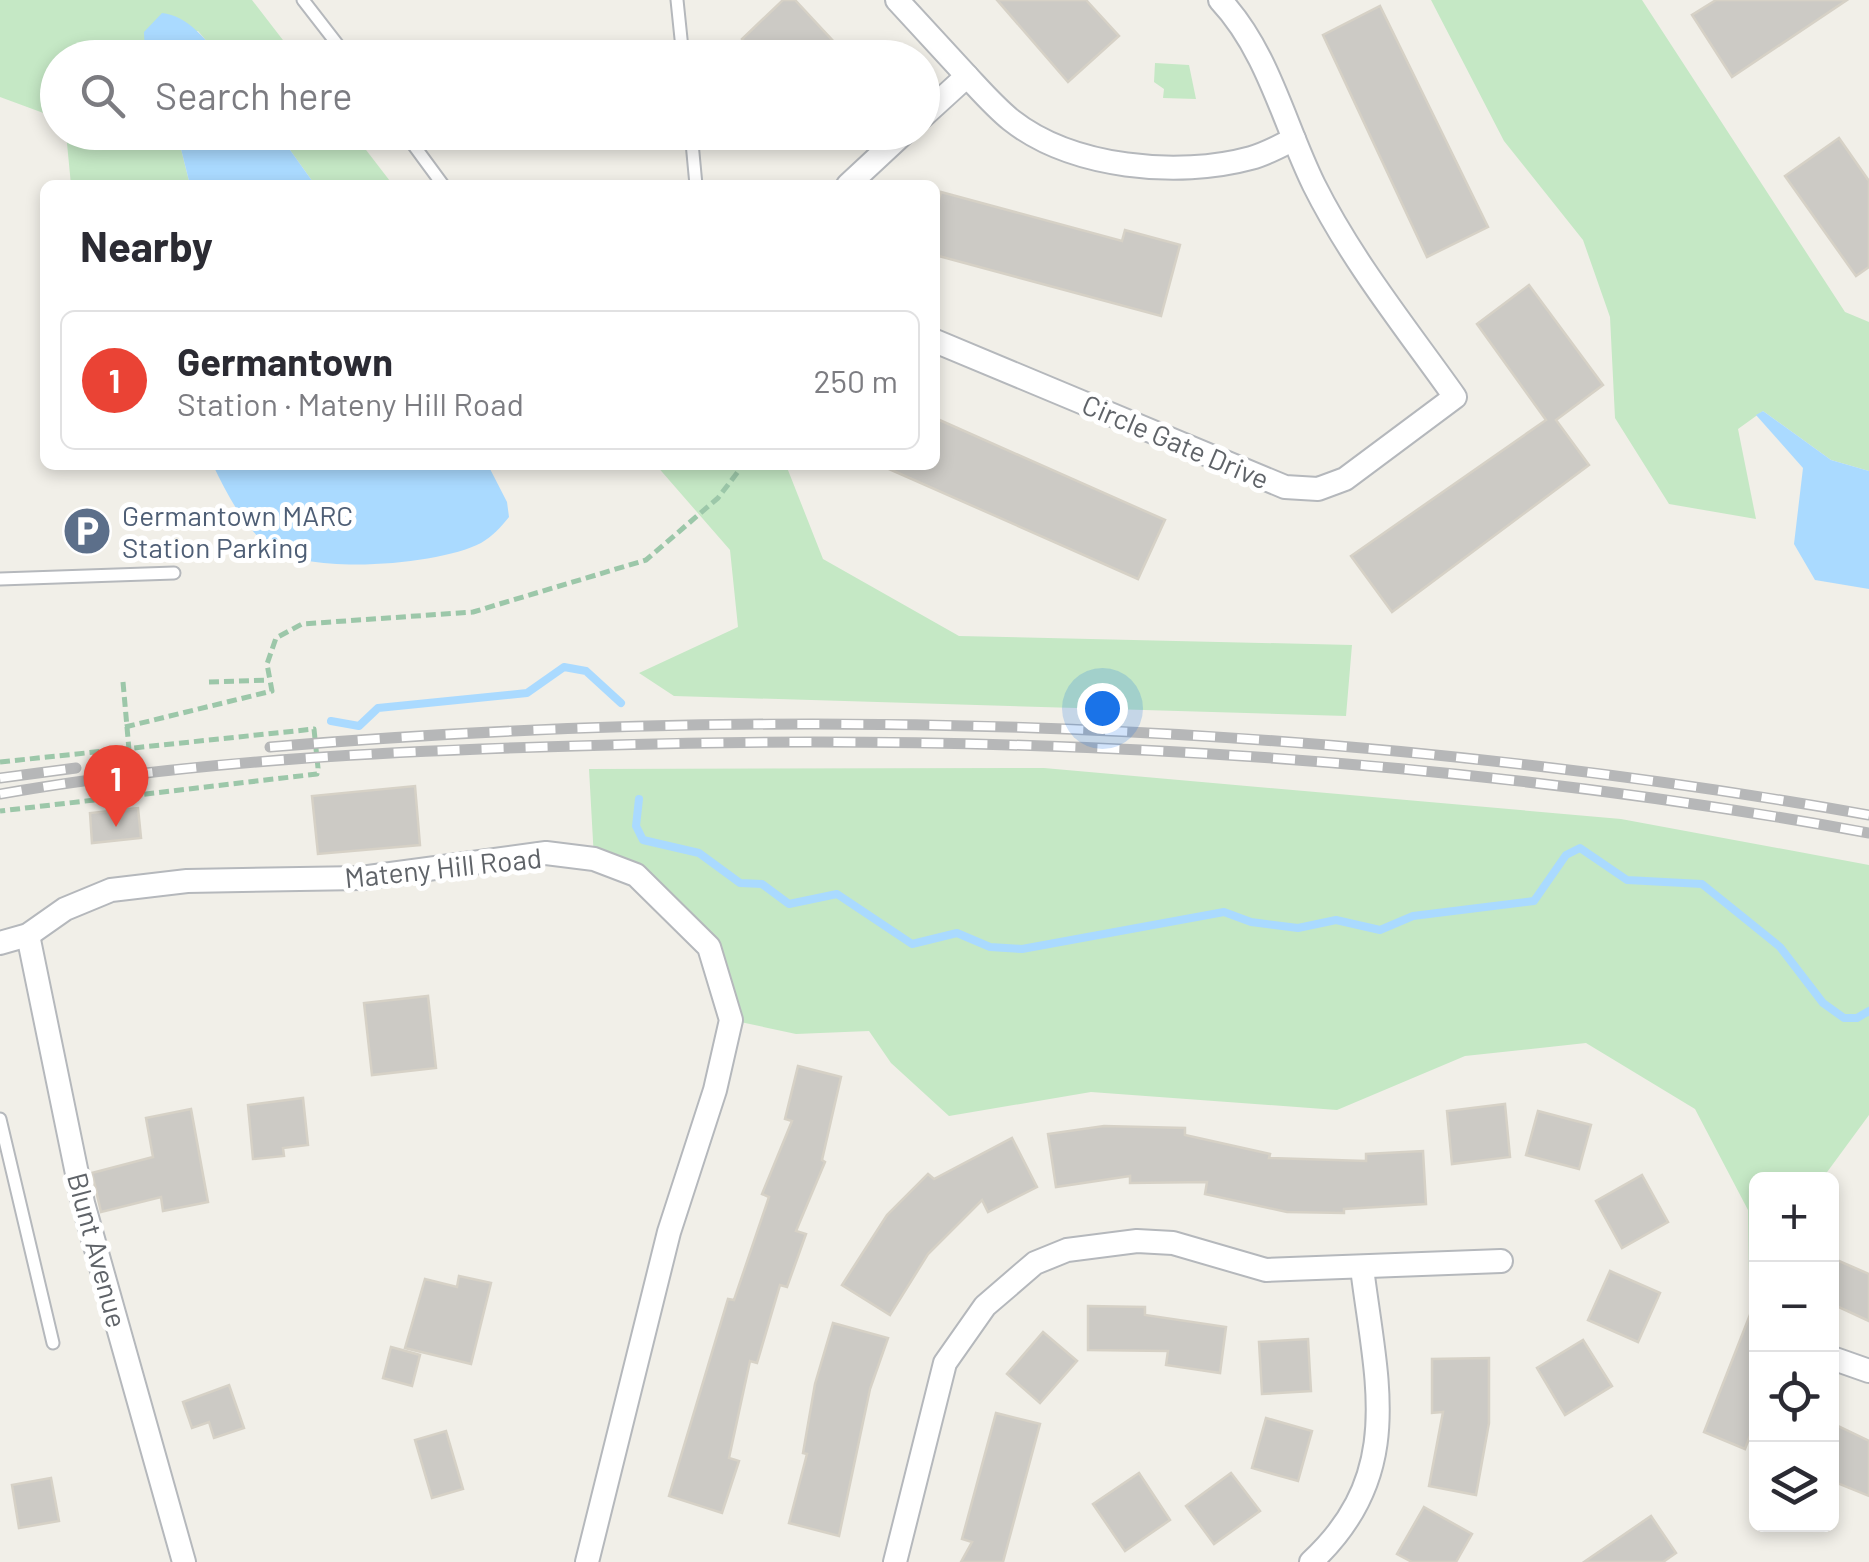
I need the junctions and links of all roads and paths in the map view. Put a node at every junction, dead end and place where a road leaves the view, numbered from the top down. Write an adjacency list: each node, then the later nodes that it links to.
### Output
1 (303, 0): 5 (lane)
2 (677, 0): 6 (lane)
3 (897, 0): 7 (street)
4 (1220, 0): 11 (street, Circle Gate Drive)
5 (334, 40)
6 (681, 40)
7 (934, 40)
8 (940, 47): 9 (street)
9 (967, 76): 10 (street); 11 (street)
10 (940, 101)
11 (1294, 139): 18 (street, Circle Gate Drive)
12 (418, 150): 15 (lane)
13 (693, 150): 16 (lane)
14 (886, 150): 17 (street)
15 (440, 180)
16 (696, 180)
17 (853, 180)
18 (940, 343)
19 (739, 470): 22 (path)
20 (174, 573): 21 (lane)
21 (0, 579)
22 (269, 680): 24 (path); 25 (path)
23 (123, 682): 25 (path)
24 (210, 682)
25 (126, 727): 26 (path)
26 (128, 746): 27 (path); 28 (path); 28 (path)
27 (0, 762)
28 (133, 795): 29 (path)
29 (0, 811)
30 (28, 936): 31 (street, Mateny Hill Road); 38 (street, Blunt Avenue); 39 (street, Mateny Hill Road)
31 (0, 942)
32 (0, 1119): 35 (lane)
33 (1501, 1261): 34 (street)
34 (1362, 1268): 40 (street); 41 (street)
35 (52, 1342)
36 (1839, 1360): 37 (street)
37 (1869, 1371)
38 (184, 1562)
39 (588, 1562)
40 (895, 1562)
41 (1312, 1562)

